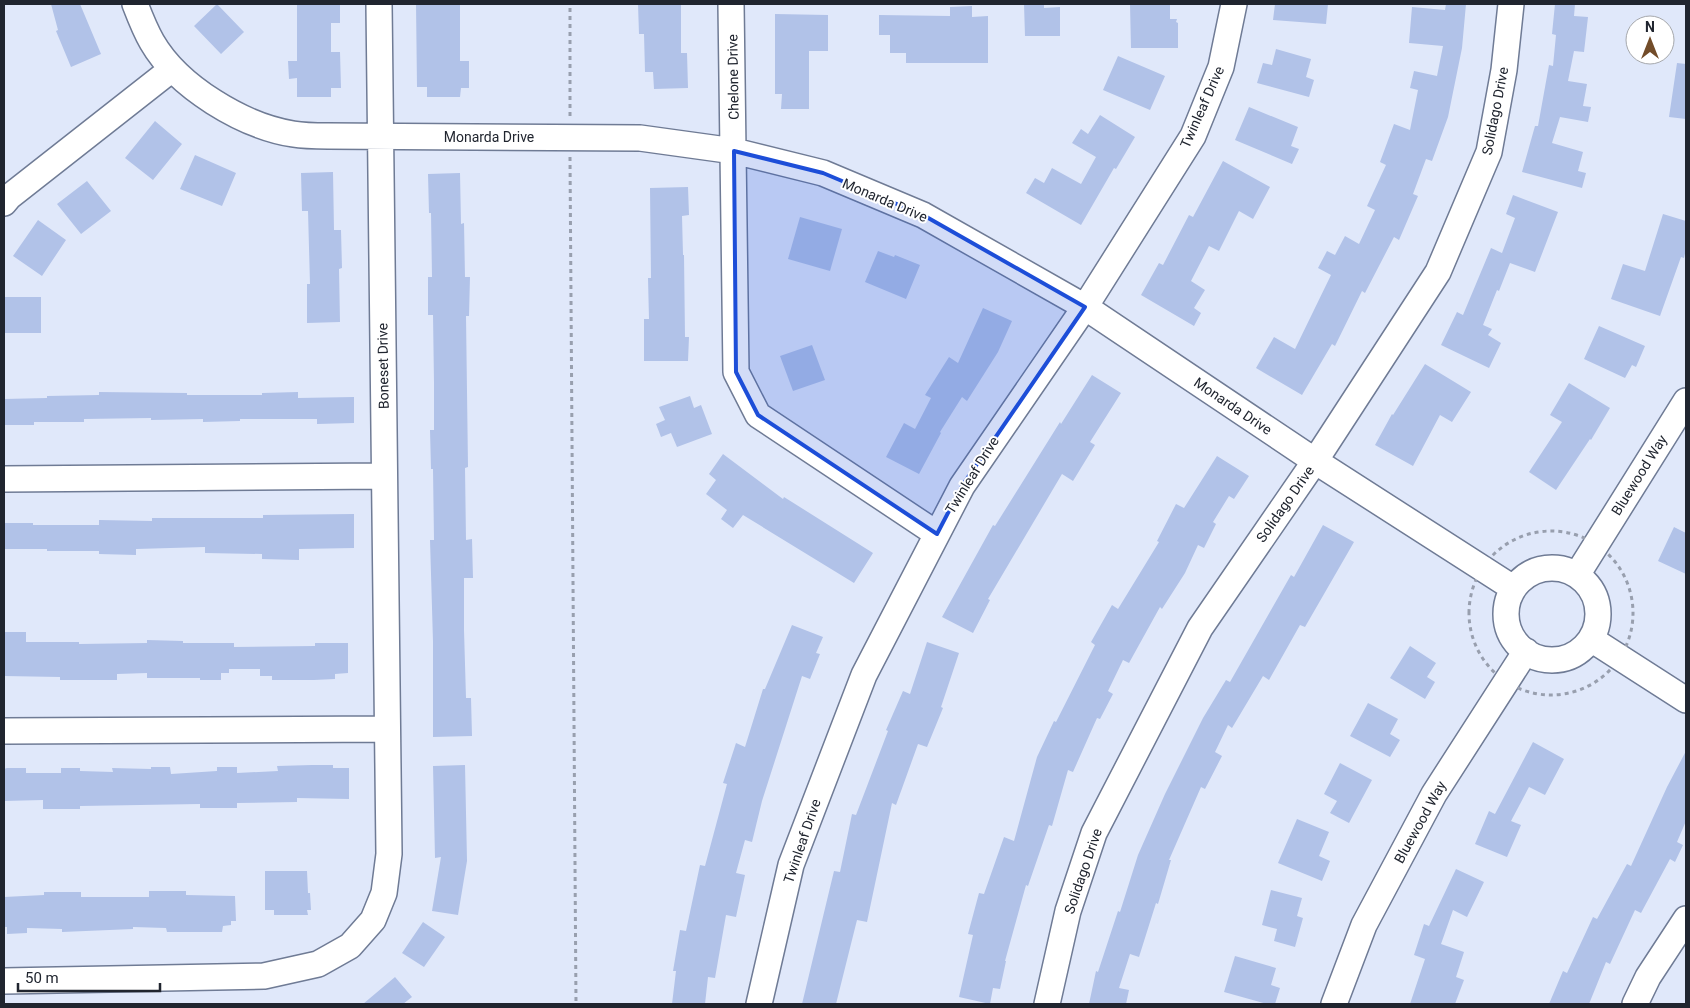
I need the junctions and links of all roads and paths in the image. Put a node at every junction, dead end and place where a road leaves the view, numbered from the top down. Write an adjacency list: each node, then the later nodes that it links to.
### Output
1 (135, 4): 7 (street, Monarda Drive)
2 (379, 4): 8 (street, Boneset Drive)
3 (570, 4): 9 (path)
4 (732, 4): 10 (street, Chelone Drive)
5 (1234, 4): 12 (street, Twinleaf Drive)
6 (1511, 4): 14 (street, Solidago Drive)
7 (172, 70): 8 (street, Monarda Drive); 11 (street)
8 (380, 137): 9 (street, Monarda Drive); 15 (street, Boneset Drive)
9 (569, 138): 10 (street, Monarda Drive); 31 (path)
10 (734, 151): 12 (street, Monarda Drive); 17 (street, Chelone Drive)
11 (4, 203)
12 (1085, 307): 14 (street, Monarda Drive); 17 (street, Twinleaf Drive)
13 (1686, 401): 18 (street, Bluewood Way)
14 (1315, 461): 19 (street, Monarda Drive); 33 (street, Solidago Drive)
15 (384, 476): 16 (street); 27 (street, Boneset Drive)
16 (4, 479)
17 (937, 534): 32 (street, Twinleaf Drive)
18 (1596, 544): 19 (path); 20 (street, Bluewood Way); 24 (path)
19 (1482, 568): 21 (street, Monarda Drive); 25 (path)
20 (1577, 575): 21 (street); 22 (street)
21 (1513, 588): 23 (street)
22 (1591, 639): 23 (street); 24 (street)
23 (1526, 651): 25 (street, Bluewood Way)
24 (1620, 658): 25 (path); 26 (street)
25 (1506, 682): 34 (street, Bluewood Way)
26 (1686, 700)
27 (387, 729): 28 (street); 30 (street, Boneset Drive)
28 (4, 731)
29 (1686, 919): 35 (street)
30 (4, 981)
31 (576, 1004)
32 (759, 1004)
33 (1047, 1004)
34 (1334, 1004)
35 (1635, 1004)

